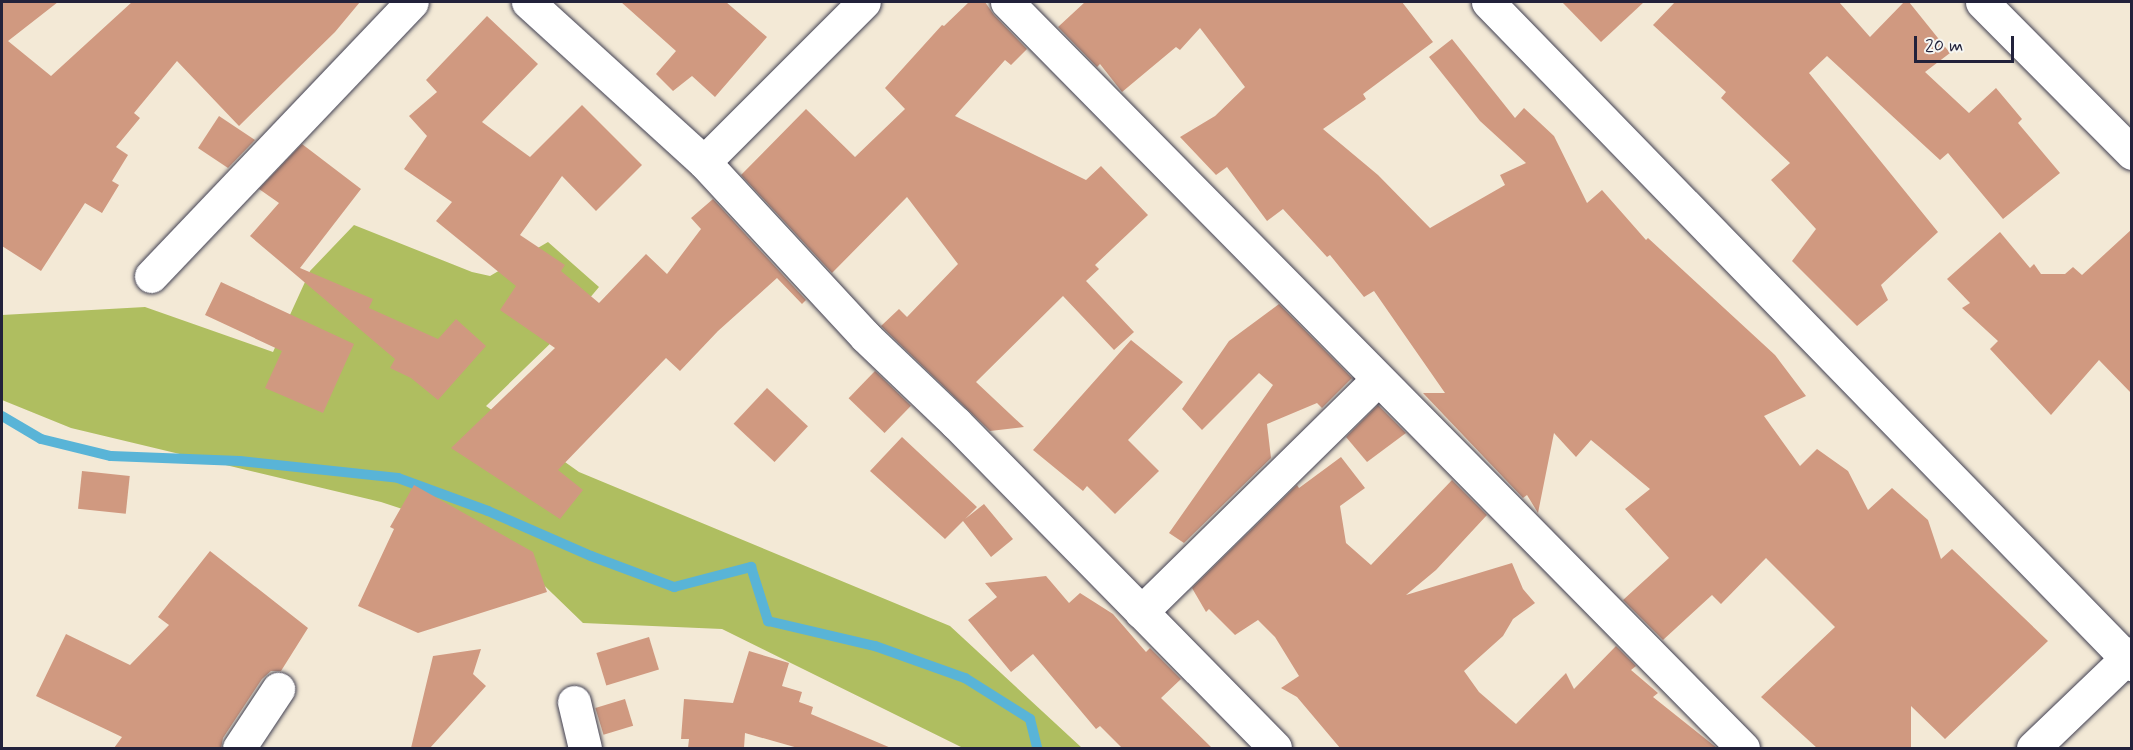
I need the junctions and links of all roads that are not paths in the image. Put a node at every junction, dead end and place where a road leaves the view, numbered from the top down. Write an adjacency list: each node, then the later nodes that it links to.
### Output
1 (412, 2): 9 (street)
2 (528, 2): 8 (street)
3 (864, 2): 8 (street)
4 (1007, 2): 10 (street)
5 (1488, 2): 12 (street)
6 (1982, 2): 7 (street)
7 (2132, 153)
8 (704, 162): 11 (street)
9 (151, 276)
10 (1378, 379): 11 (street); 18 (street)
11 (1141, 612): 17 (street)
12 (2130, 658): 19 (street)
13 (278, 689): 15 (street)
14 (574, 702): 16 (street)
15 (240, 748)
16 (585, 748)
17 (1275, 748)
18 (1743, 748)
19 (2033, 748)

